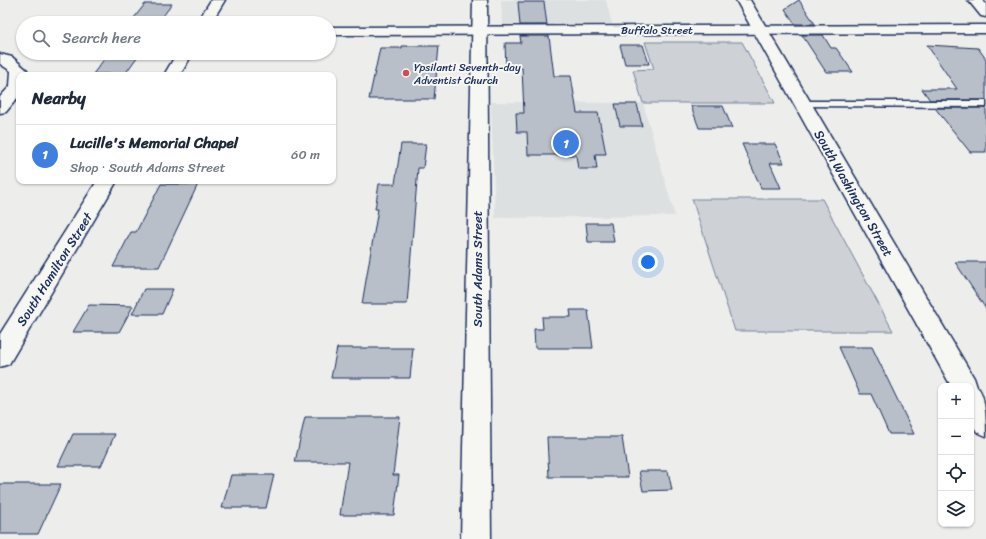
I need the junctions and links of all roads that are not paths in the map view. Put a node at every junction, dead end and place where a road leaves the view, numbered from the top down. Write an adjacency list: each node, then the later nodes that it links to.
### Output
1 (218, 0): 6 (street)
2 (480, 0): 10 (street, South Adams Street)
3 (743, 0): 7 (street, South Washington Street)
4 (975, 0): 5 (street)
5 (986, 13)
6 (208, 16)
7 (760, 29): 8 (street, Buffalo Street); 10 (street, Buffalo Street); 16 (street, South Washington Street)
8 (986, 29)
9 (336, 31): 10 (street, Buffalo Street)
10 (480, 31): 24 (street, South Adams Street)
11 (0, 59): 13 (street)
12 (181, 60): 14 (street)
13 (19, 72)
14 (174, 72)
15 (16, 89): 18 (street)
16 (803, 104): 17 (lane); 21 (street, South Washington Street)
17 (986, 104)
18 (0, 108)
19 (106, 184): 20 (street, South Hamilton Street)
20 (0, 356)
21 (963, 383)
22 (974, 402): 23 (street)
23 (986, 423)
24 (476, 539)

